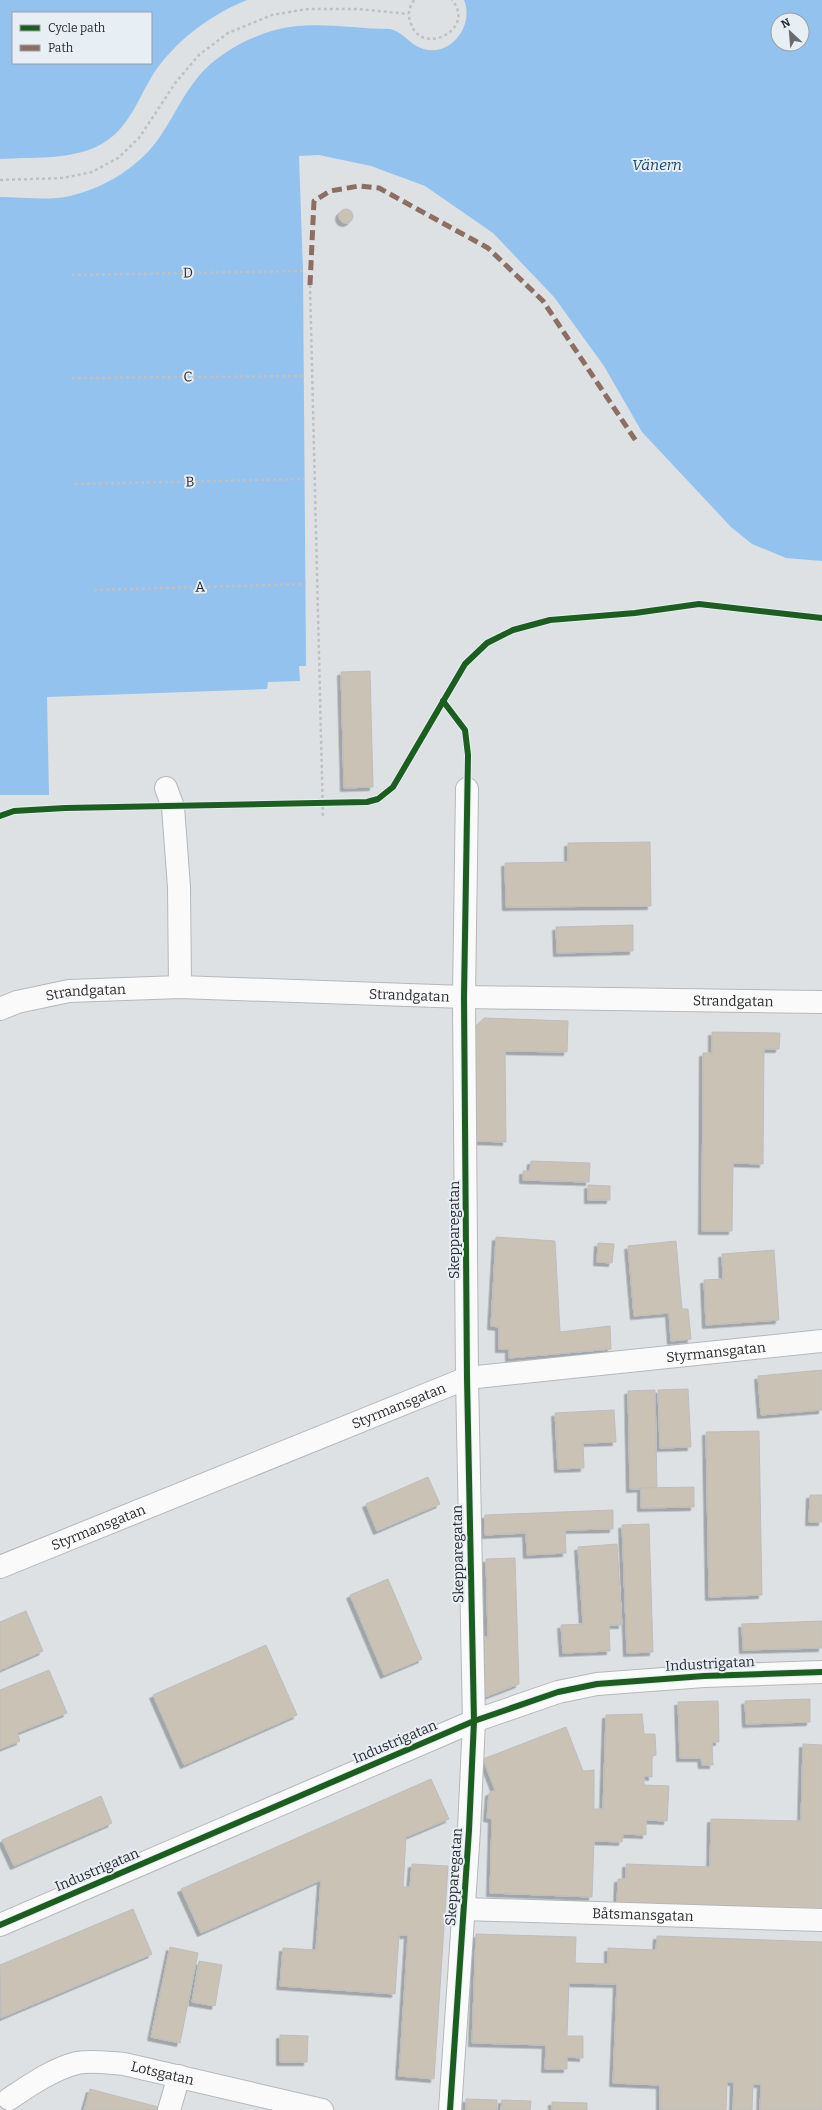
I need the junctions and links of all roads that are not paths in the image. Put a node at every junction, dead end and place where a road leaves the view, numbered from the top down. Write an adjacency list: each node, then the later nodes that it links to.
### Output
1 (166, 788): 3 (street)
2 (467, 789): 4 (street, Skepparegatan)
3 (180, 988): 4 (street, Strandgatan); 6 (street, Strandgatan)
4 (464, 997): 5 (street, Strandgatan); 8 (street, Skepparegatan)
5 (822, 1002)
6 (0, 1009)
7 (822, 1342): 8 (street, Styrmansgatan)
8 (467, 1378): 9 (street, Styrmansgatan); 11 (street, Skepparegatan)
9 (0, 1567)
10 (822, 1672): 11 (street, Industrigatan)
11 (474, 1721): 12 (street, Skepparegatan); 14 (street, Industrigatan)
12 (464, 1909): 13 (street, Båtsmansgatan); 19 (street, Skepparegatan)
13 (822, 1920)
14 (0, 1925)
15 (179, 2076): 16 (street, Lotsgatan); 17 (street); 18 (street, Lotsgatan)
16 (8, 2098)
17 (169, 2110)
18 (322, 2110)
19 (450, 2110)

